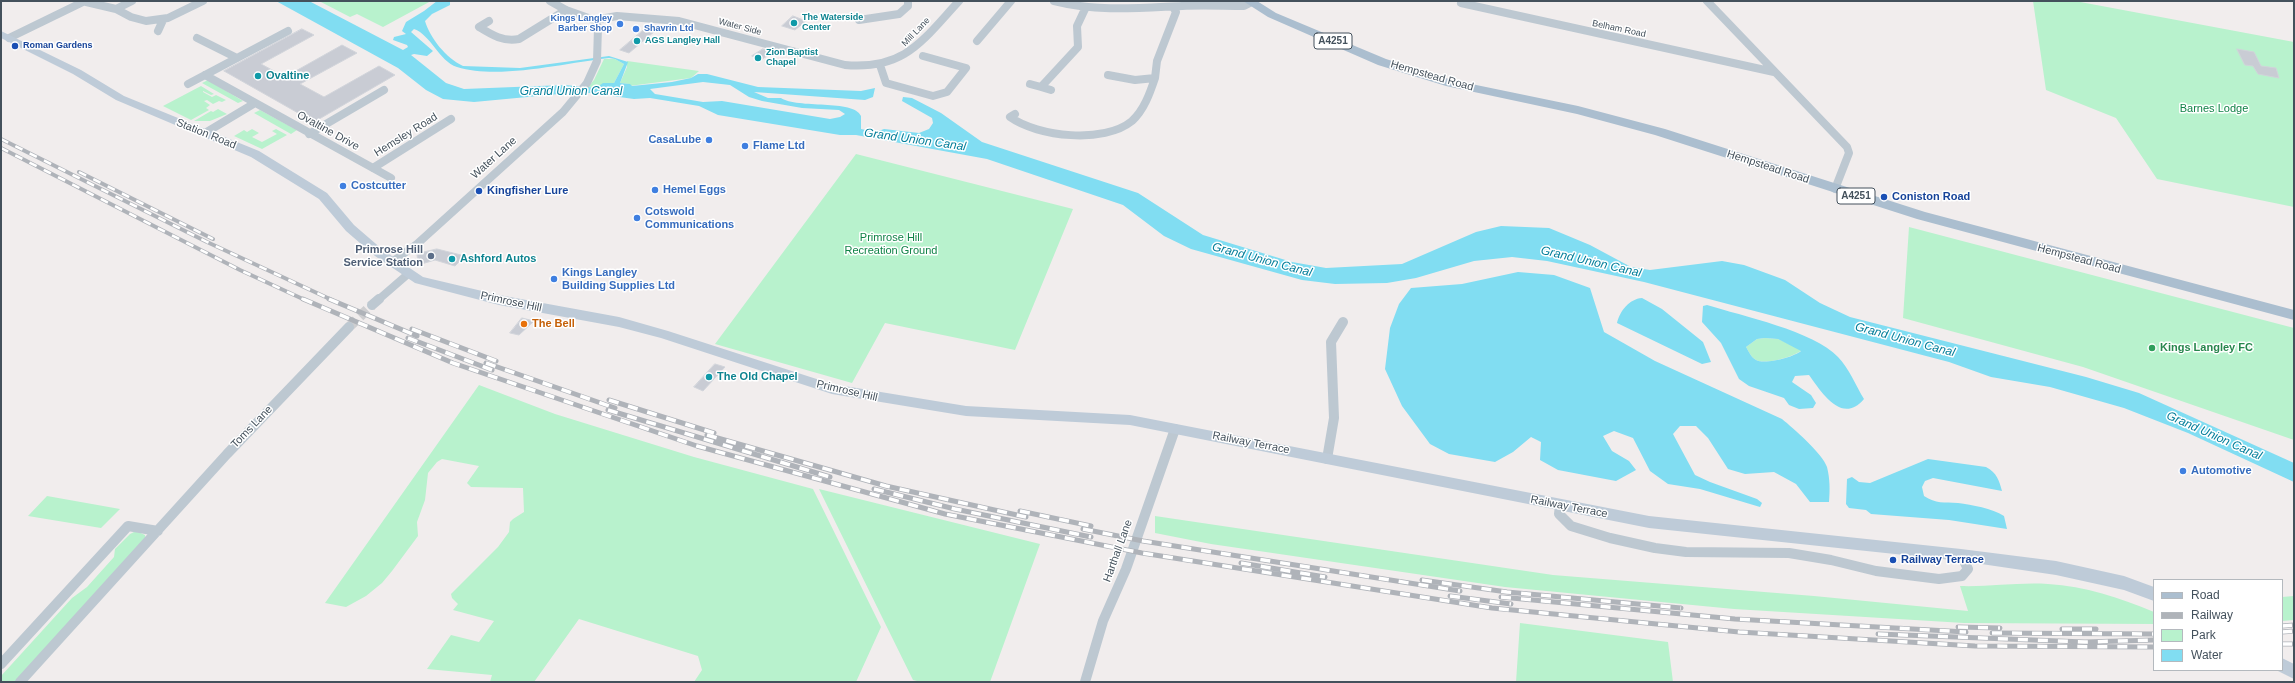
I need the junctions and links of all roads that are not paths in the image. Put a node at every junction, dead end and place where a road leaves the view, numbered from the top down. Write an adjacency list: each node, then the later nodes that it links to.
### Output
1 (132, 1): 13 (street)
2 (202, 1): 16 (street)
3 (550, 1): 15 (street)
4 (908, 1): 18 (street)
5 (959, 1): 27 (street, Mill Lane)
6 (1011, 1): 24 (street)
7 (1054, 1): 14 (street)
8 (1707, 1): 28 (street)
9 (82, 2): 13 (street); 22 (street)
10 (1250, 2): 12 (street); 44 (main road, Hempstead Road / A4251)
11 (1461, 2): 28 (street, Belham Road)
12 (1173, 7): 14 (street); 31 (street)
13 (116, 9): 16 (street)
14 (1085, 9): 34 (street)
15 (566, 10): 17 (street); 19 (street)
16 (162, 20): 20 (street)
17 (594, 20): 27 (street, Water Side); 45 (street, Water Lane)
18 (859, 20)
19 (489, 21)
20 (158, 31)
21 (288, 31): 26 (street)
22 (4, 37): 40 (street, Station Road)
23 (196, 38): 26 (street)
24 (977, 41)
25 (923, 56): 27 (street)
26 (237, 58): 29 (street)
27 (880, 65)
28 (1774, 72): 44 (street)
29 (205, 75): 32 (street); 37 (street, Ovaltine Drive)
30 (1108, 75): 31 (street)
31 (1155, 78): 38 (street)
32 (188, 84)
33 (1030, 84): 34 (street)
34 (1040, 87): 36 (street)
35 (384, 90): 41 (street)
36 (1051, 90)
37 (255, 103): 40 (street); 41 (street, Ovaltine Drive)
38 (1010, 117)
39 (451, 119): 42 (street, Hemsley Road)
40 (205, 133): 45 (street, Station Road)
41 (309, 134): 42 (street, Ovaltine Drive)
42 (373, 168): 43 (street, Ovaltine Drive)
43 (391, 178)
44 (1835, 189): 48 (main road, Hempstead Road / A4251)
45 (392, 262): 46 (street, Primrose Hill)
46 (408, 274): 47 (street); 51 (street, Primrose Hill)
47 (372, 305)
48 (2294, 316)
49 (1343, 322): 52 (street)
50 (348, 327): 54 (street, Toms Lane)
51 (1175, 429): 52 (street, Railway Terrace); 61 (street, Harthall Lane)
52 (1327, 459): 53 (street, Railway Terrace)
53 (1560, 505): 55 (street, Railway Terrace); 55 (street)
54 (158, 531): 57 (street); 60 (street, Toms Lane)
55 (1961, 555): 56 (street, Railway Terrace)
56 (2153, 594)
57 (1, 664)
58 (2283, 666): 59 (street)
59 (2294, 672)
60 (20, 682)
61 (1085, 682)

